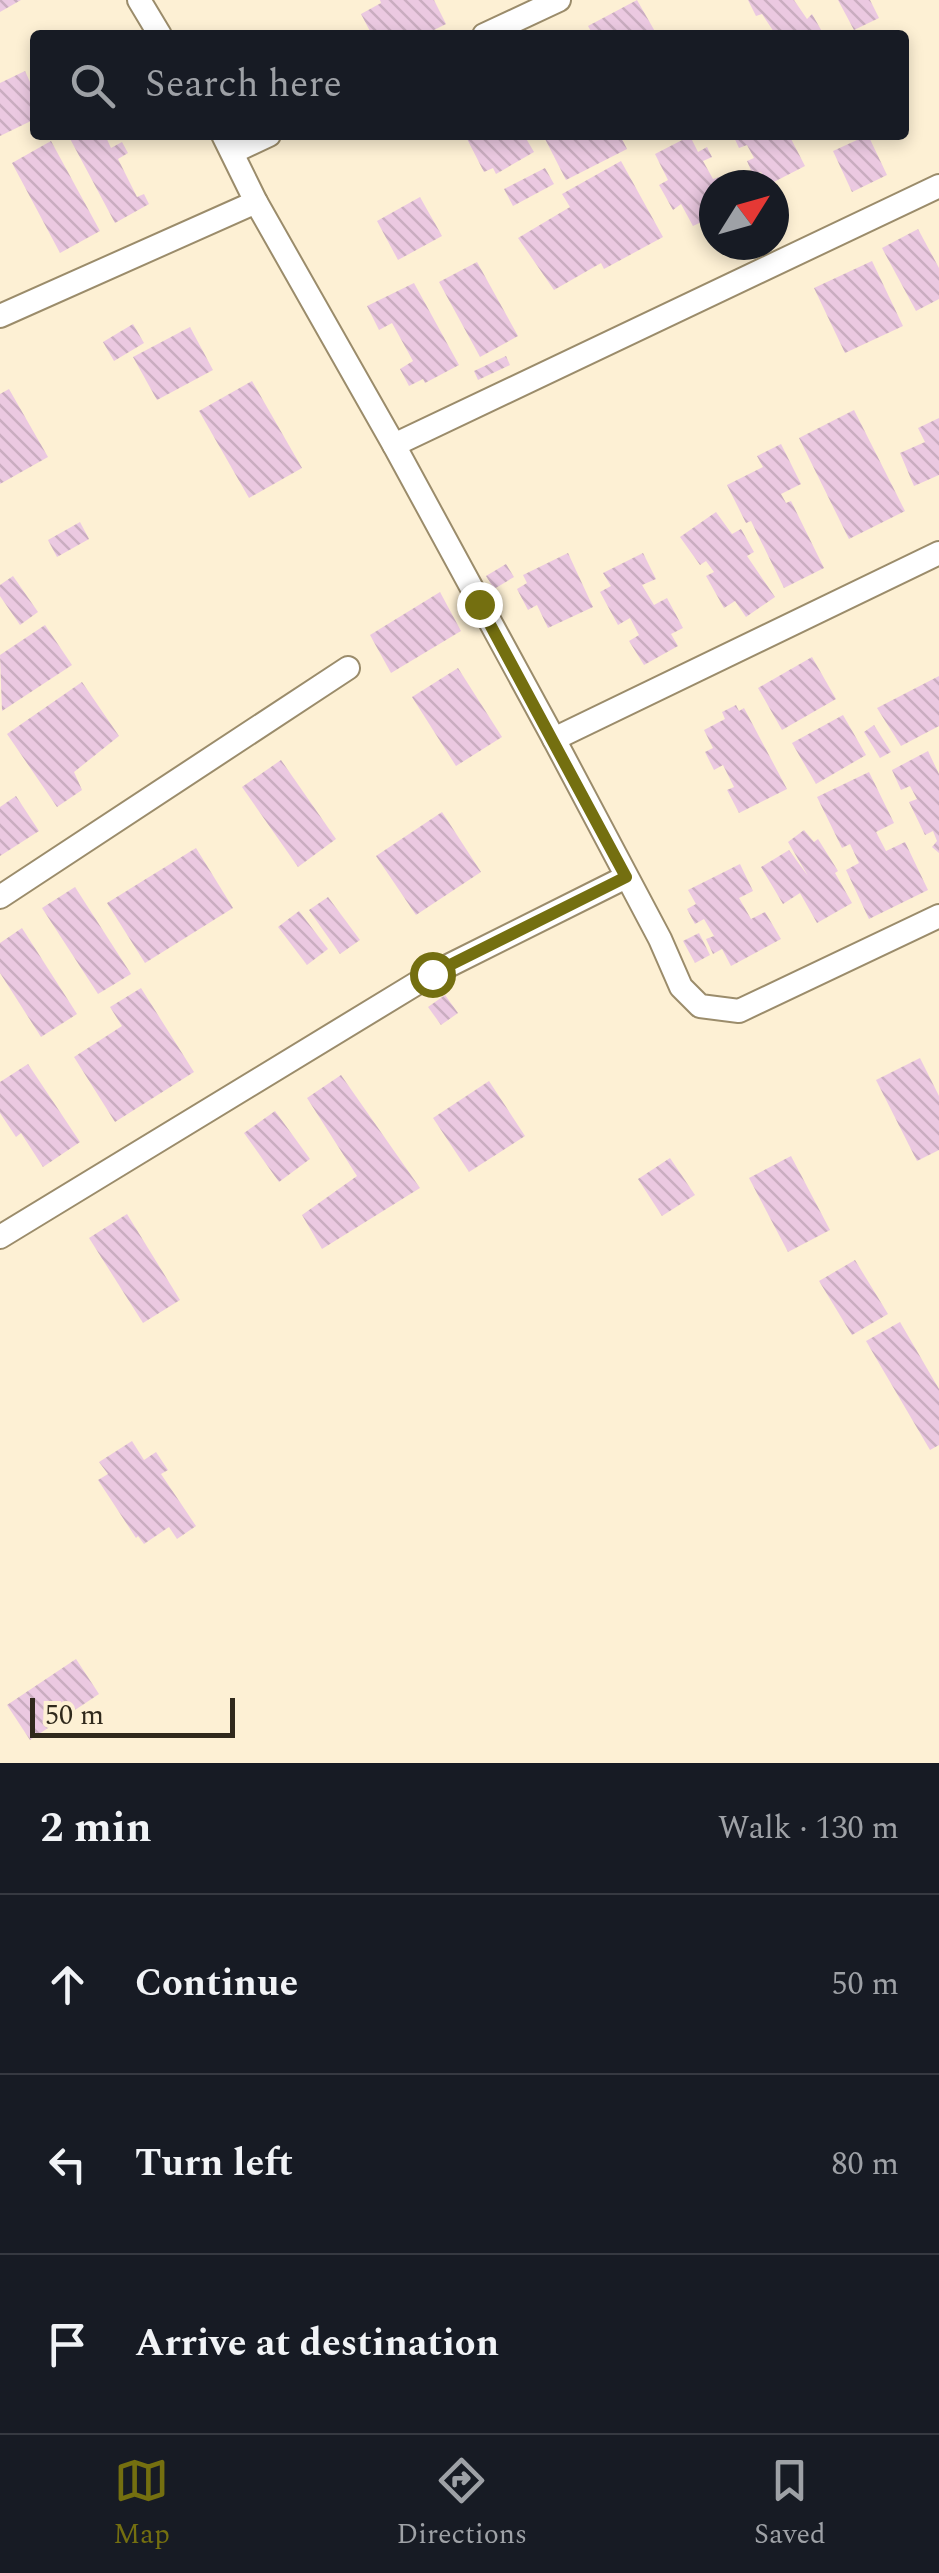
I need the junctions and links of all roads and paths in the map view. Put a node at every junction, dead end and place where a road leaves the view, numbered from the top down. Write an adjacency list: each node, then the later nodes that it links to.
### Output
1 (139, 0): 3 (street)
2 (559, 0): 4 (street)
3 (157, 30)
4 (495, 30)
5 (228, 143): 7 (street)
6 (939, 186): 9 (street)
7 (256, 202): 8 (street); 9 (street)
8 (0, 316)
9 (394, 445): 12 (street)
10 (939, 553): 12 (street)
11 (348, 668): 14 (street)
12 (554, 739): 13 (street)
13 (626, 877): 15 (street); 16 (street)
14 (0, 896)
15 (939, 916)
16 (0, 1237)

